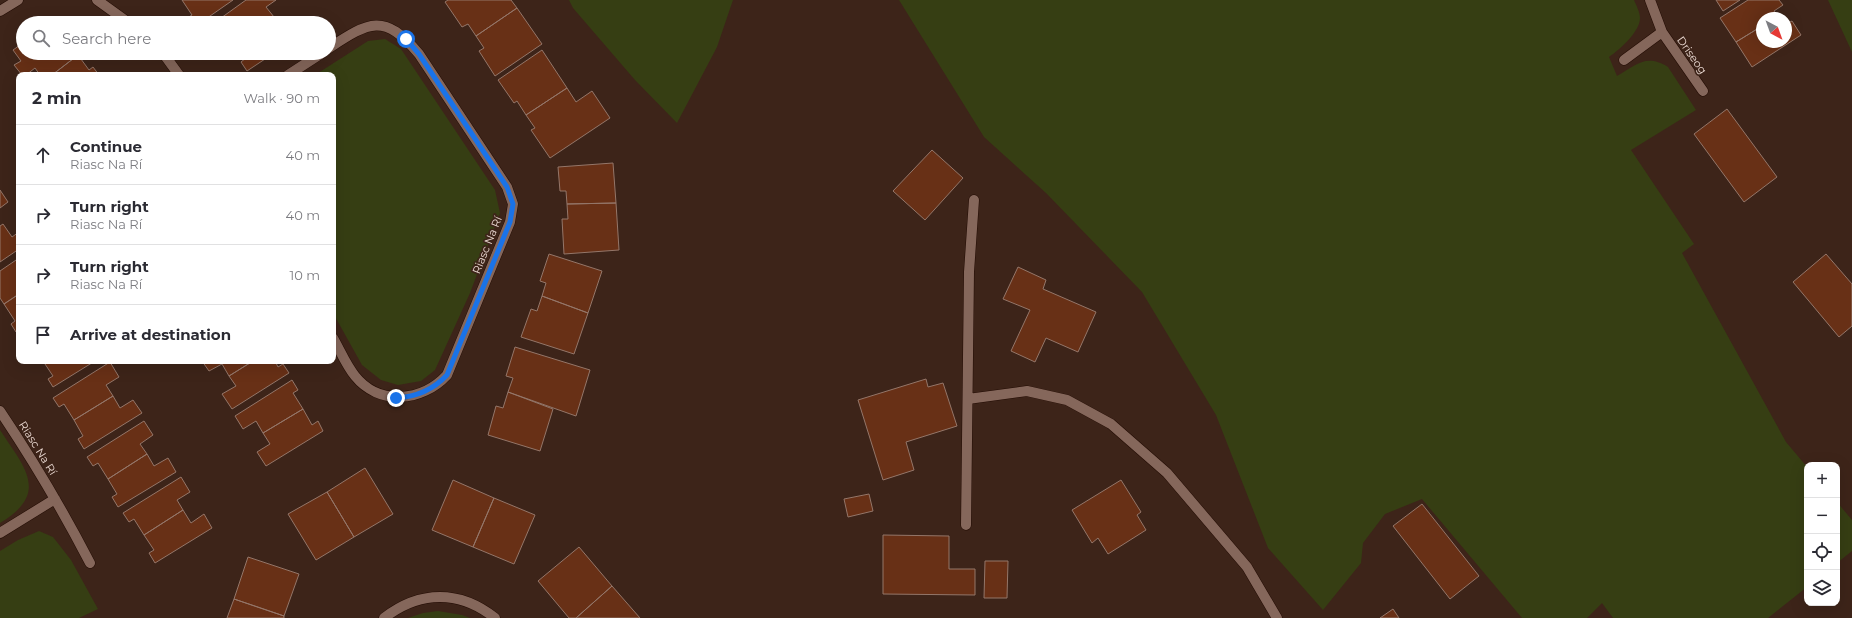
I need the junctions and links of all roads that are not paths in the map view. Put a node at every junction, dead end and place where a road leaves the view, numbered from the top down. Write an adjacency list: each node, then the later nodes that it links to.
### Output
1 (18, 0): 4 (street)
2 (97, 0): 5 (street)
3 (1650, 0): 6 (street, Driseog)
4 (0, 10)
5 (119, 16)
6 (1662, 32): 10 (street, Driseog); 13 (street, Driseog)
7 (336, 44): 15 (street, Riasc Na Rí)
8 (168, 60): 11 (street)
9 (311, 60): 12 (street)
10 (1624, 60)
11 (177, 72)
12 (293, 72)
13 (1703, 91)
14 (974, 200): 16 (street)
15 (336, 343)
16 (968, 399): 19 (street); 24 (street)
17 (0, 411): 18 (street, Riasc Na Rí)
18 (55, 499): 20 (street); 21 (street, Riasc Na Rí)
19 (966, 525)
20 (0, 533)
21 (90, 564)
22 (384, 618): 23 (street)
23 (495, 618)
24 (1278, 618)

